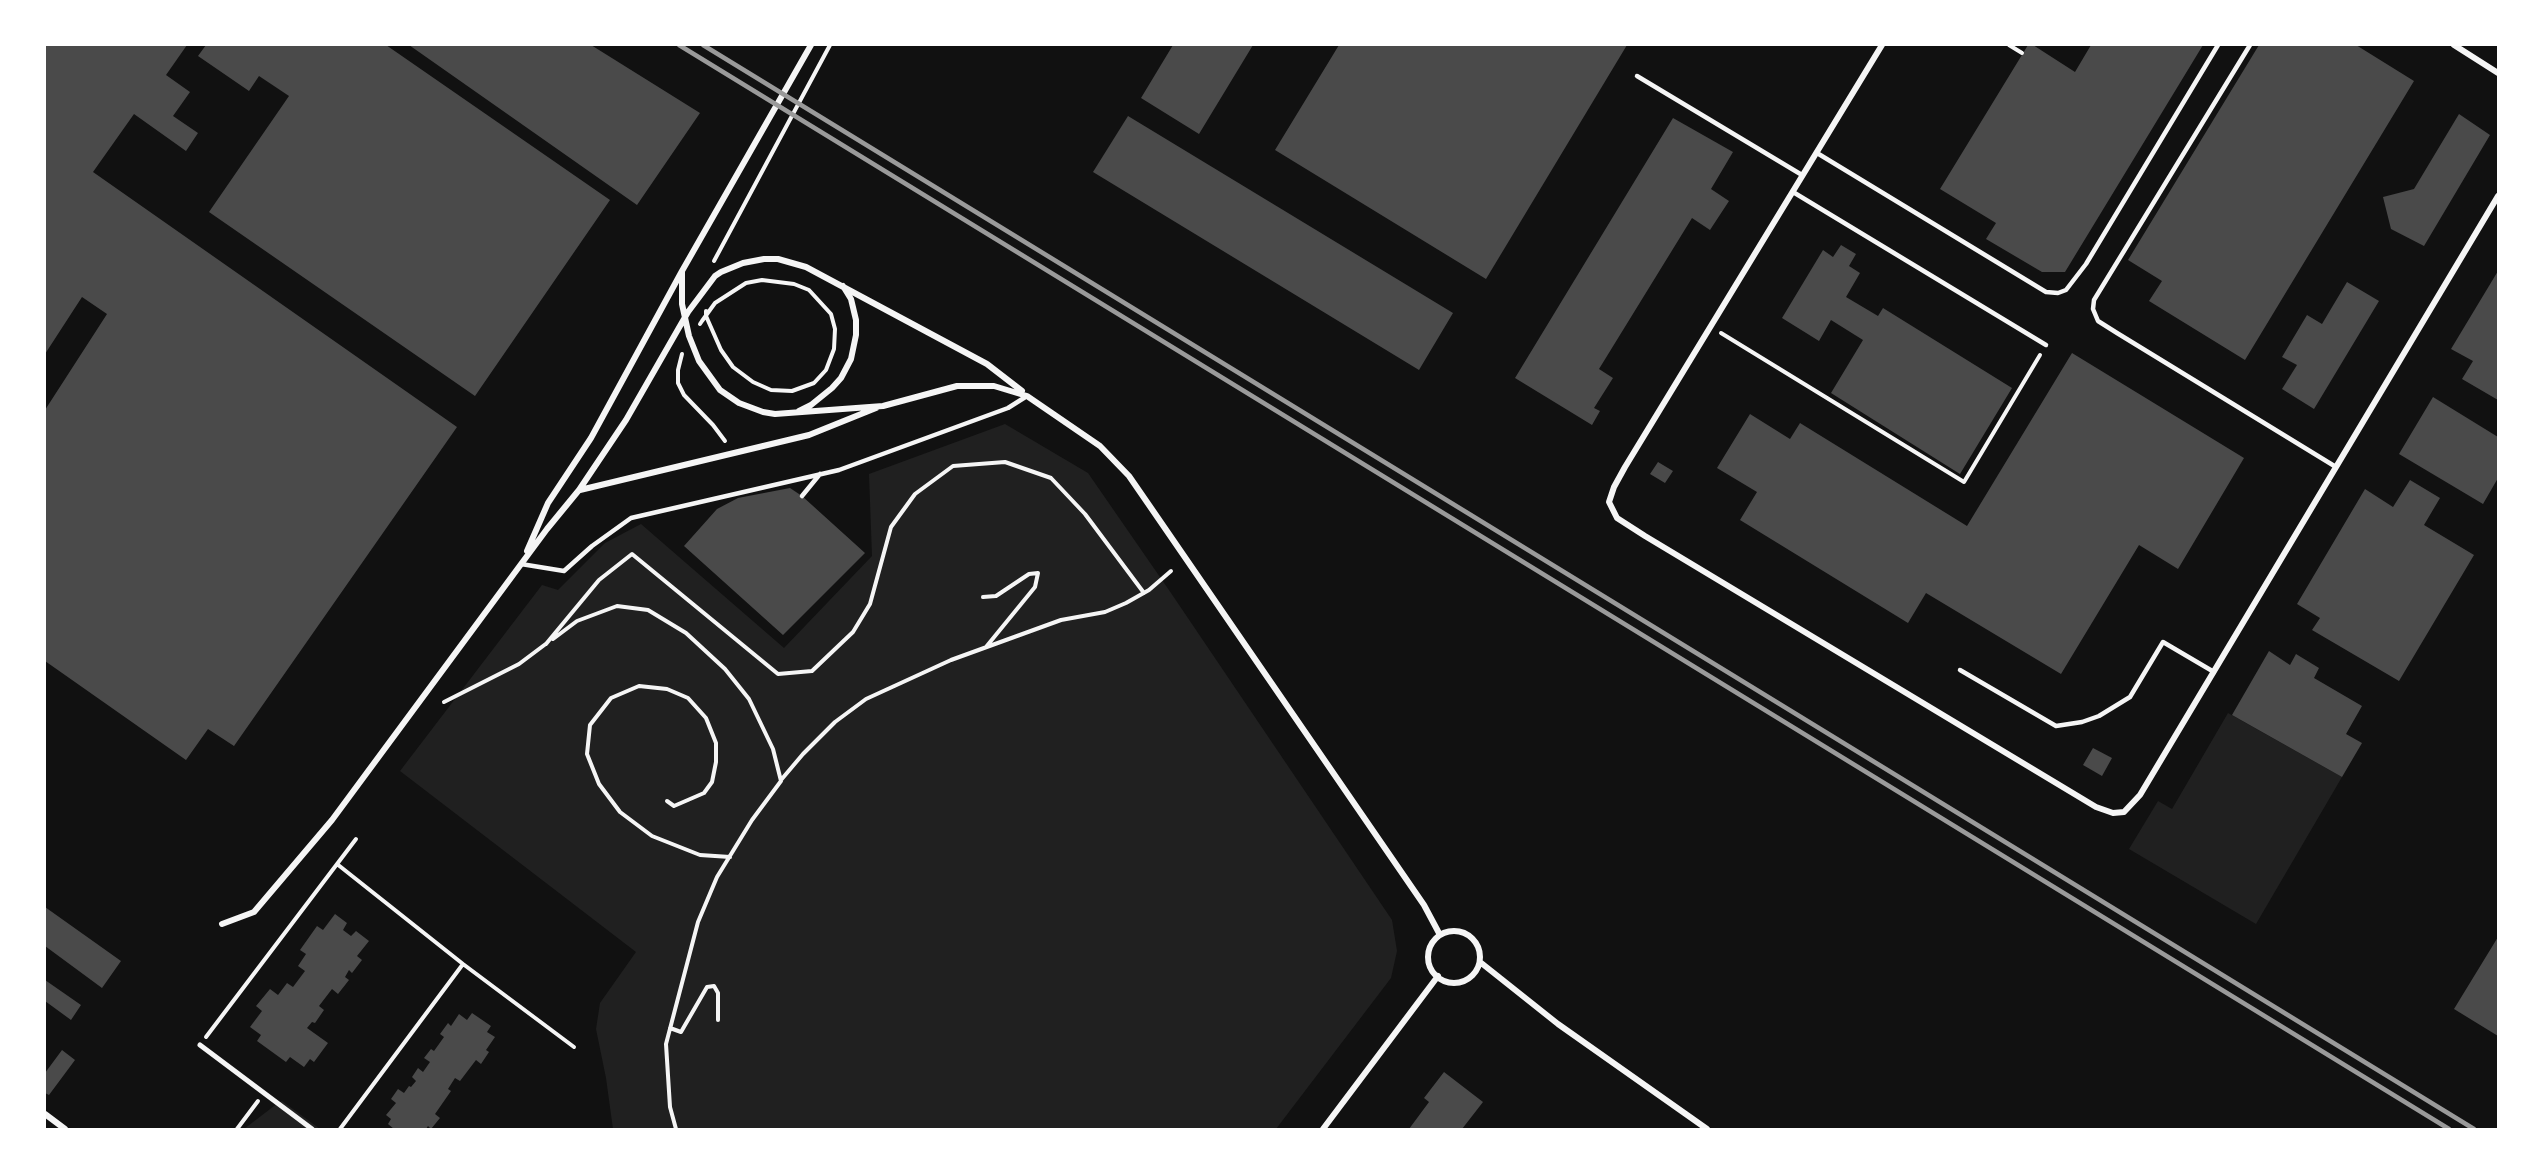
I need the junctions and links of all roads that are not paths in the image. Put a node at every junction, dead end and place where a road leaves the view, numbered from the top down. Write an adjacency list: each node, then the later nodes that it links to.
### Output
1 (811, 45): 12 (street)
2 (1882, 45): 8 (street)
3 (2218, 45): 8 (lane)
4 (2250, 45): 18 (lane)
5 (2454, 45): 6 (street)
6 (2498, 73)
7 (1637, 76): 9 (lane)
8 (1817, 153): 9 (street)
9 (1802, 175): 10 (street)
10 (1792, 192): 14 (lane); 24 (street)
11 (2498, 196): 18 (street)
12 (682, 271): 17 (street); 22 (street)
13 (843, 286): 15 (street); 17 (street); 20 (street)
14 (2046, 345)
15 (1027, 396): 16 (street); 19 (lane); 26 (street)
16 (883, 406): 17 (street); 20 (street)
17 (795, 413)
18 (2336, 467): 24 (street)
19 (820, 474): 21 (lane); 22 (lane)
20 (579, 490): 22 (street)
21 (802, 496)
22 (521, 564): 25 (street)
23 (1960, 670): 24 (lane)
24 (2214, 672)
25 (222, 924)
26 (1440, 935): 27 (street); 28 (street)
27 (1480, 962): 28 (street); 34 (street)
28 (1437, 976): 33 (street)
29 (200, 1045): 32 (street)
30 (45, 1114): 31 (street)
31 (65, 1129)
32 (312, 1129)
33 (1323, 1129)
34 (1707, 1129)

